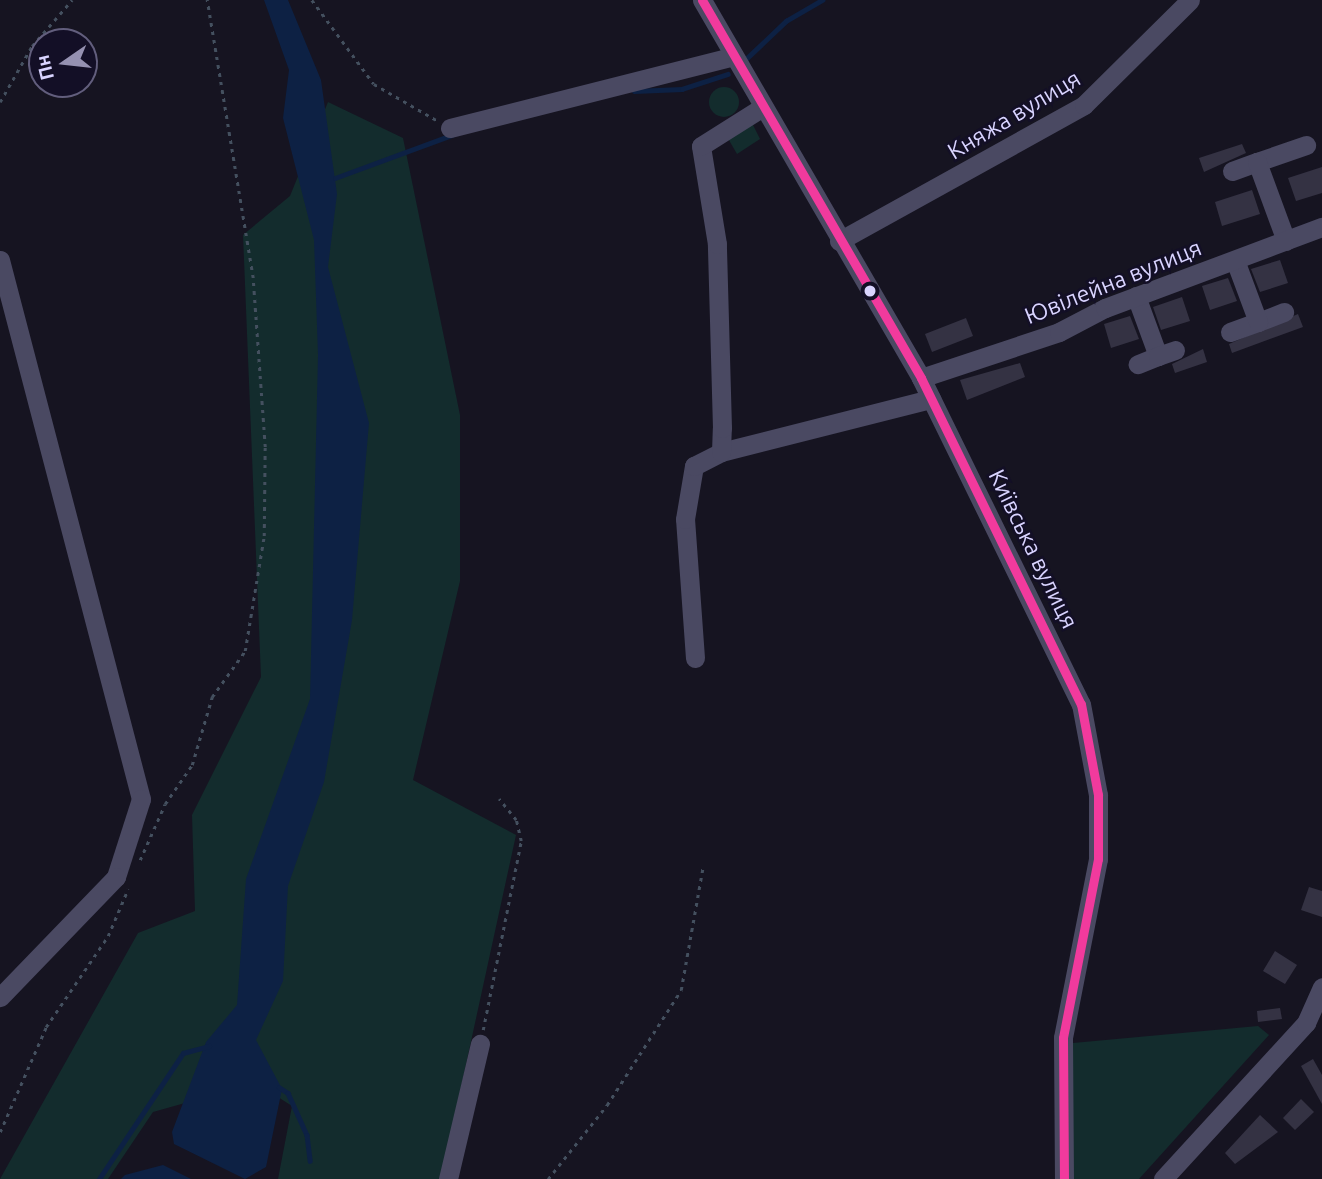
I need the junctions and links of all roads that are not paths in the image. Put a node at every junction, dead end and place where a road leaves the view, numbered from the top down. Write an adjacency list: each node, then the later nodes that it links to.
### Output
1 (702, 0): 3 (street, Київська вулиця)
2 (1190, 0): 10 (street, Княжа вулиця)
3 (734, 55): 4 (street, Київська вулиця); 5 (street)
4 (763, 107): 10 (street, Київська вулиця); 21 (street)
5 (450, 128)
6 (1306, 145): 7 (street)
7 (1257, 162): 8 (street); 11 (street)
8 (1232, 171)
9 (1322, 227): 11 (street, Ювілейна вулиця)
10 (839, 241): 19 (street, Київська вулиця)
11 (1286, 241): 13 (street, Ювілейна вулиця)
12 (0, 260): 24 (street)
13 (1235, 260): 14 (street, Ювілейна вулиця); 16 (street)
14 (1136, 296): 18 (street); 19 (street, Ювілейна вулиця)
15 (1284, 312): 16 (street)
16 (1258, 322): 17 (street)
17 (1230, 332)
18 (1138, 364)
19 (922, 378): 20 (street, Київська вулиця)
20 (931, 399): 21 (street); 28 (street, Київська вулиця)
21 (721, 452): 22 (street)
22 (695, 659)
23 (1322, 987): 25 (street)
24 (0, 997)
25 (1314, 1017): 29 (street)
26 (480, 1044): 27 (street)
27 (447, 1179)
28 (1064, 1179)
29 (1163, 1179)

